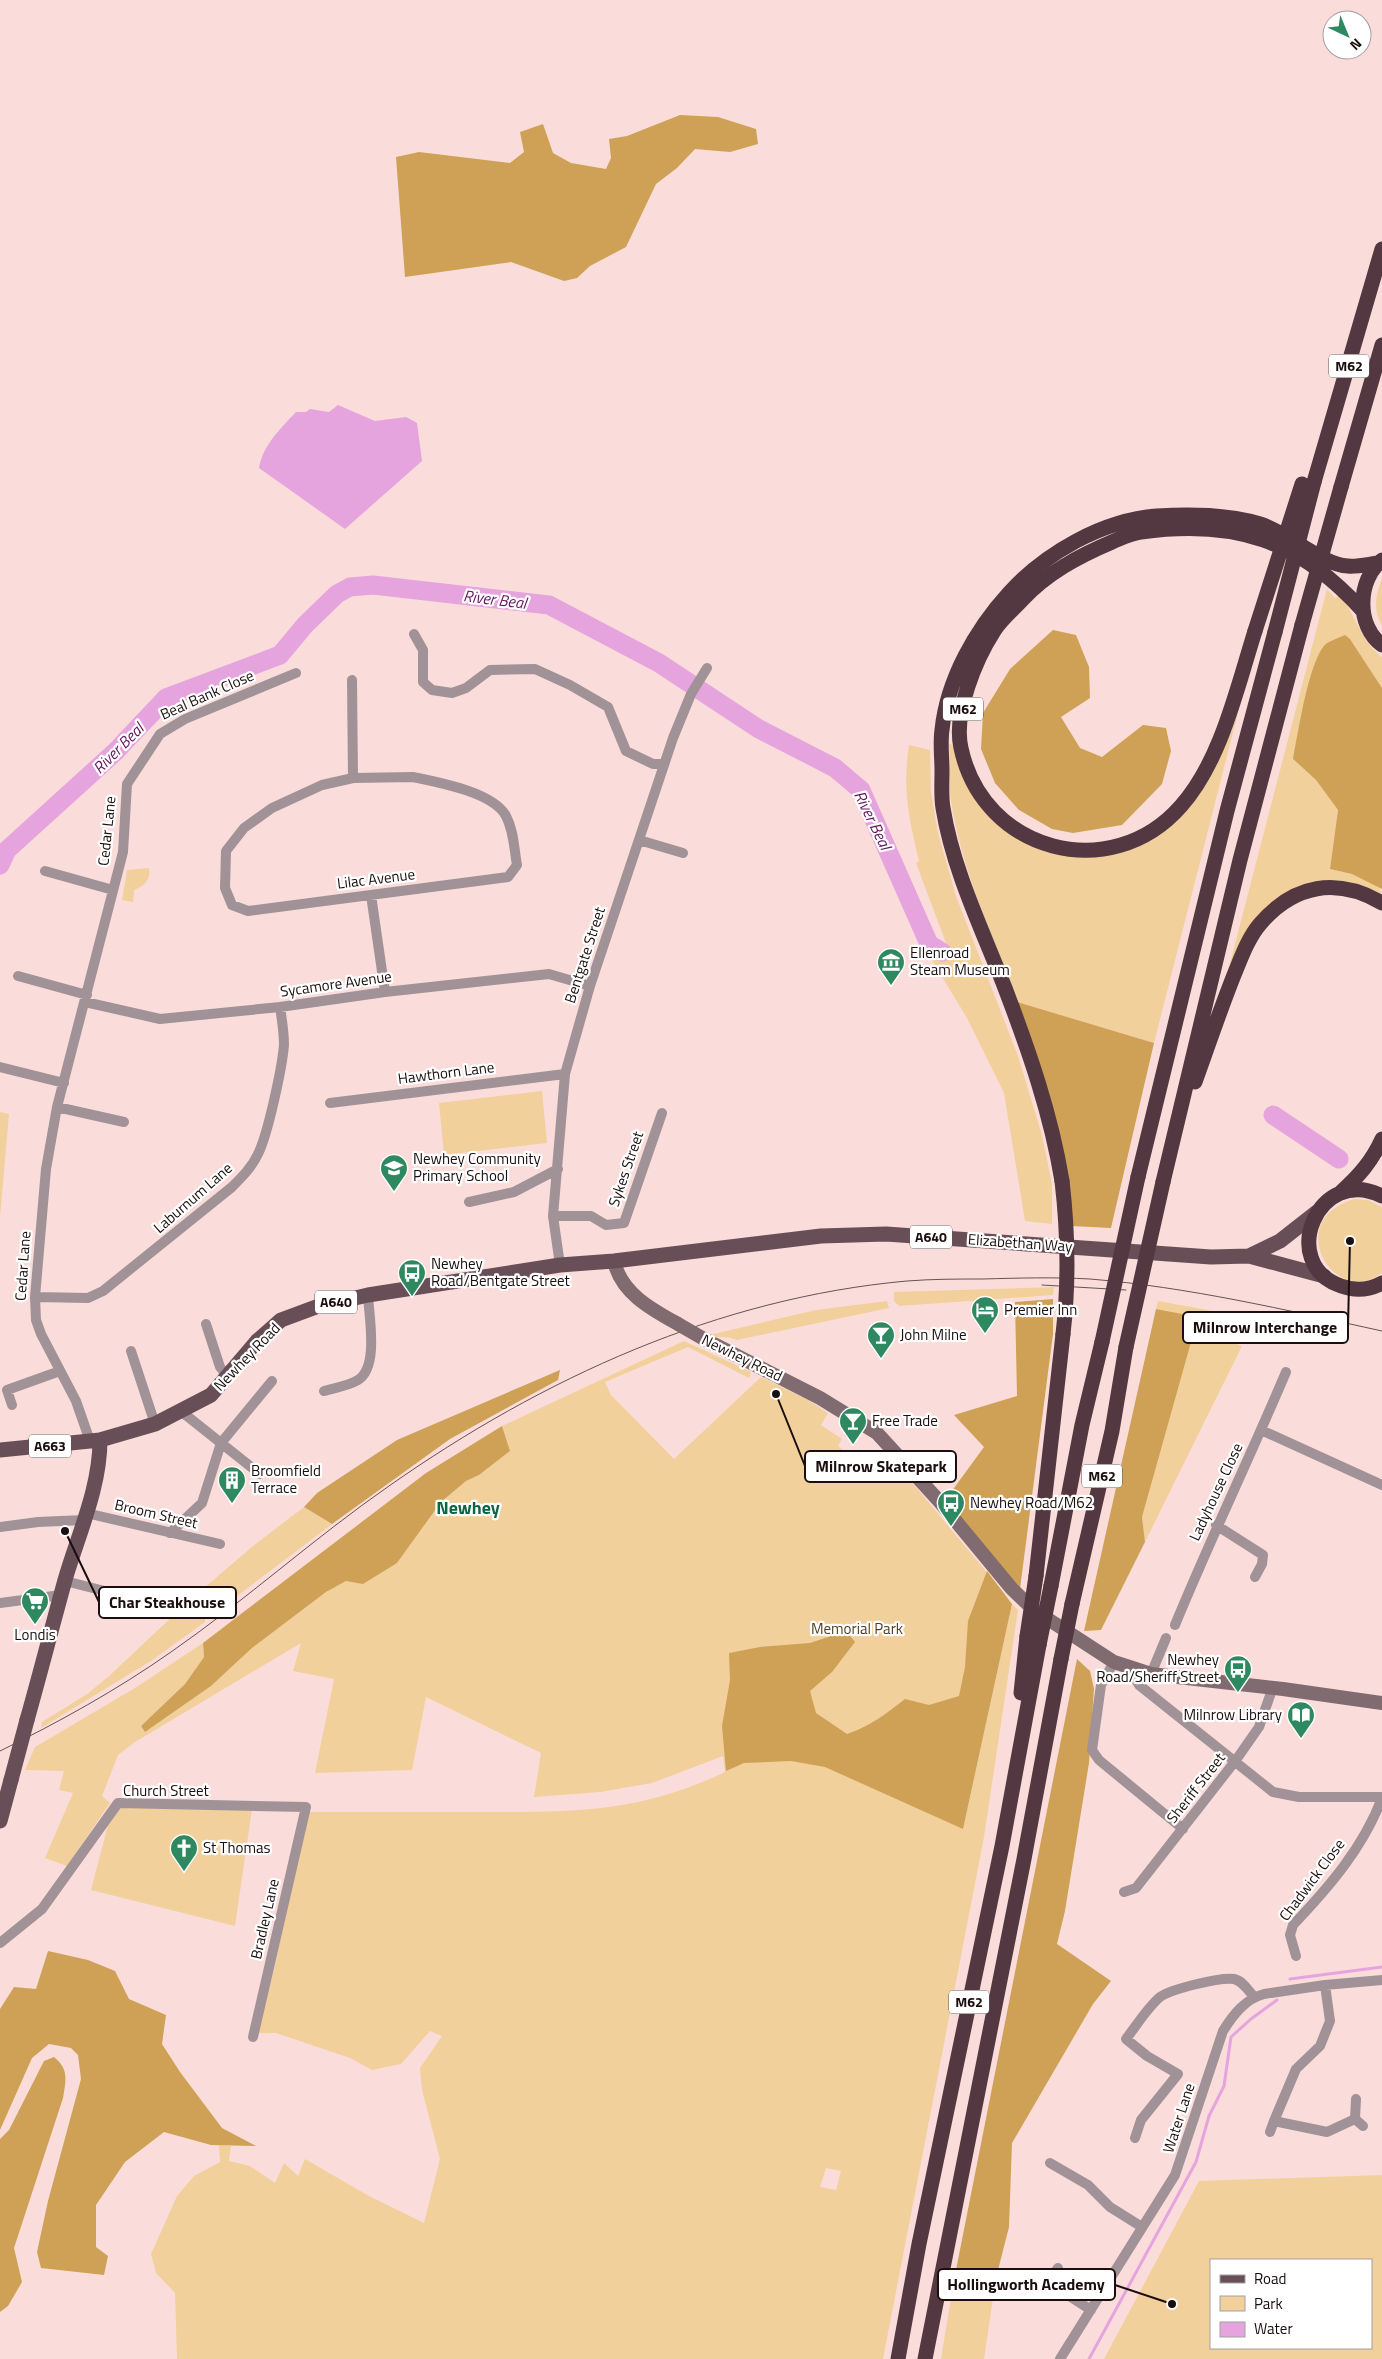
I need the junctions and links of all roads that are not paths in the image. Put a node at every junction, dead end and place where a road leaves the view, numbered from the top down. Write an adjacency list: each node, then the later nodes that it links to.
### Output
1 (1380, 256): 3 (highway, M62)
2 (1382, 345): 33 (highway, M62, bridge)
3 (1308, 483): 5 (highway, M62, bridge); 74 (highway, M62, bridge)
4 (1380, 562): 5 (highway); 74 (highway, M62, bridge)
5 (1363, 610): 7 (highway)
6 (414, 634): 11 (street)
7 (1382, 645)
8 (707, 668): 11 (street, Bentgate Street)
9 (296, 673): 13 (street, Beal Bank Close)
10 (352, 680): 12 (street)
11 (664, 764): 14 (street, Bentgate Street)
12 (353, 778): 18 (street, Lilac Avenue); 18 (street, Lilac Avenue)
13 (127, 784): 17 (street, Cedar Lane)
14 (639, 840): 15 (street); 21 (street, Bentgate Street)
15 (683, 853)
16 (45, 871): 17 (street)
17 (113, 890): 23 (street, Cedar Lane)
18 (371, 895): 22 (street)
19 (1382, 903): 33 (highway, M62)
20 (18, 976): 23 (street, Sycamore Avenue)
21 (590, 986): 22 (street, Sycamore Avenue); 26 (street, Bentgate Street)
22 (385, 992): 24 (street, Sycamore Avenue)
23 (86, 998): 24 (street, Sycamore Avenue); 27 (street, Cedar Lane)
24 (280, 1007): 46 (street, Laburnum Lane)
25 (0, 1067): 27 (street)
26 (565, 1074): 28 (street, Hawthorn Lane); 34 (street, Bentgate Street)
27 (64, 1083): 29 (street, Cedar Lane)
28 (330, 1103)
29 (58, 1107): 31 (street); 46 (street, Cedar Lane)
30 (662, 1113): 39 (street, Sykes Street)
31 (124, 1122)
32 (1382, 1139): 35 (highway)
33 (1168, 1158): 101 (highway, M62, bridge)
34 (558, 1169): 37 (street); 39 (street, Bentgate Street)
35 (1338, 1194): 36 (highway); 38 (highway, A640)
36 (1382, 1196)
37 (470, 1202)
38 (1317, 1212): 40 (main road, Elizabethan Way / A640); 43 (highway)
39 (553, 1216): 42 (street, Bentgate Street)
40 (1249, 1256): 41 (main road, Elizabethan Way / A640); 43 (main road, Elizabethan Way / A640)
41 (614, 1261): 42 (main road, Newhey Road / A640); 75 (street, Newhey Road, bridge)
42 (560, 1265): 45 (main road, Newhey Road / A640)
43 (1324, 1276): 44 (highway, A640)
44 (1382, 1283)
45 (368, 1295): 51 (main road, Newhey Road / A640); 53 (street)
46 (35, 1297): 49 (street, Cedar Lane)
47 (206, 1324): 51 (street)
48 (131, 1351): 56 (street)
49 (60, 1371): 54 (street); 58 (street, Cedar Lane)
50 (1286, 1372): 57 (street, Ladyhouse Close)
51 (228, 1377): 55 (main road, Newhey Road / A640)
52 (272, 1381): 59 (street)
53 (324, 1391)
54 (12, 1405)
55 (182, 1412): 56 (main road, Newhey Road / A640); 59 (street)
56 (155, 1424): 58 (main road, Newhey Road / A640)
57 (1261, 1430): 62 (street); 64 (street, Ladyhouse Close)
58 (95, 1441): 60 (main road, A663); 63 (main road)
59 (221, 1443): 61 (street); 66 (street)
60 (0, 1450)
61 (260, 1474)
62 (1382, 1485)
63 (85, 1517): 65 (street, Broom Street); 66 (street, Broom Street); 69 (main road)
64 (1216, 1525): 68 (street); 72 (street, Ladyhouse Close)
65 (0, 1527)
66 (170, 1533): 67 (street, Broom Street)
67 (220, 1544)
68 (1255, 1577)
69 (63, 1588): 70 (street); 71 (street); 83 (main road, bridge)
70 (0, 1603)
71 (156, 1604)
72 (1174, 1625)
73 (1166, 1638): 77 (street)
74 (1033, 1641): 100 (highway, M62)
75 (1114, 1662): 76 (street, Newhey Road); 84 (street)
76 (1135, 1670): 77 (street, Newhey Road); 80 (street)
77 (1151, 1674): 78 (street, Newhey Road)
78 (1273, 1687): 79 (street, Newhey Road); 80 (street, Sheriff Street)
79 (1382, 1703)
80 (1236, 1760): 81 (street); 84 (street, Sheriff Street)
81 (1382, 1798): 87 (street, Chadwick Close)
82 (306, 1807): 86 (street, Church Street); 91 (street, Bradley Lane)
83 (0, 1821)
84 (1183, 1829): 85 (street, Sheriff Street)
85 (1124, 1892)
86 (0, 1943)
87 (1296, 1956)
88 (1382, 1980): 89 (street, Water Lane)
89 (1325, 1984): 90 (street, Water Lane); 93 (street)
90 (1254, 1997): 95 (street); 97 (street, Water Lane)
91 (253, 2038)
92 (1356, 2099): 93 (street)
93 (1274, 2121): 94 (street)
94 (1270, 2132)
95 (1135, 2138)
96 (1050, 2163): 97 (street)
97 (1142, 2227): 99 (street, Water Lane)
98 (1058, 2268): 99 (street)
99 (1091, 2310): 102 (street, Water Lane)
100 (898, 2359)
101 (925, 2359)
102 (1060, 2359)

